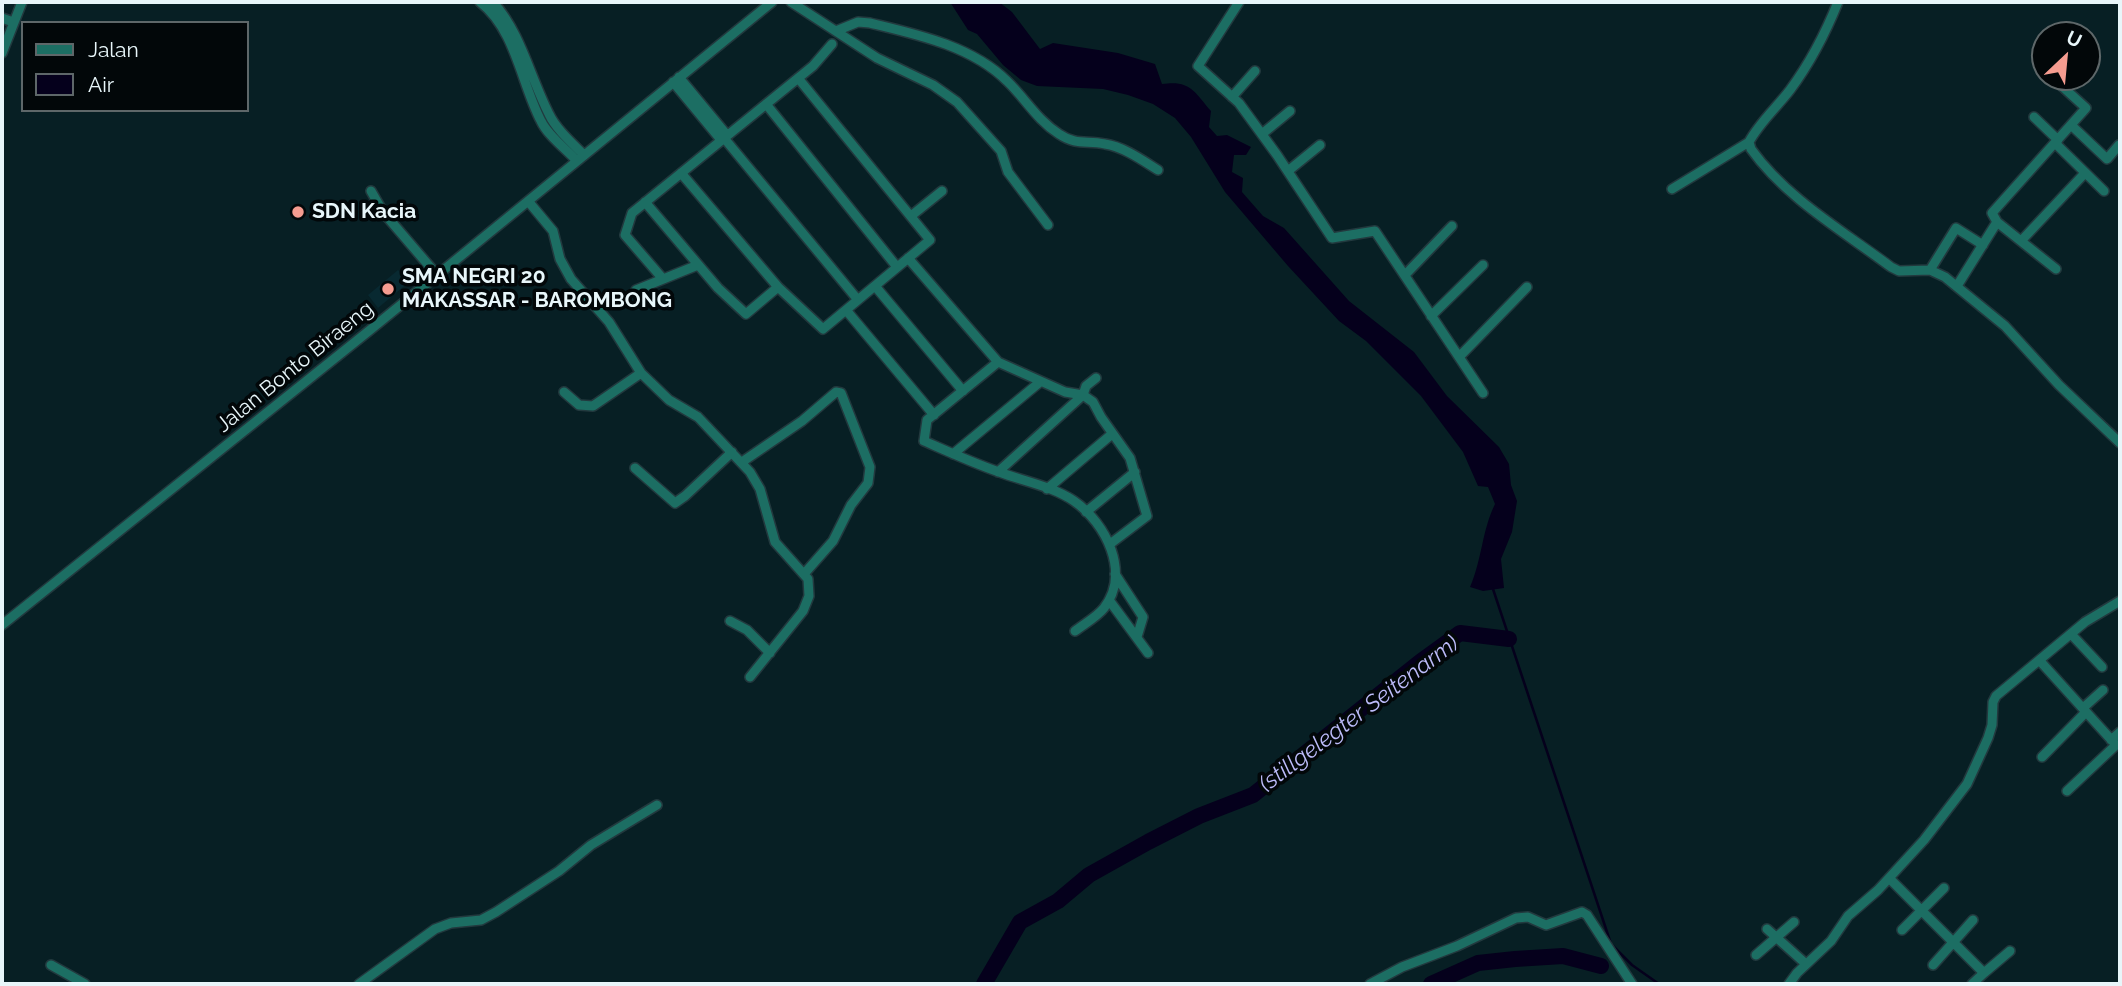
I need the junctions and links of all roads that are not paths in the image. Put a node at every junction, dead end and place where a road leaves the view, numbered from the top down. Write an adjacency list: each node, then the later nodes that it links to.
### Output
1 (22, 2): 9 (street)
2 (480, 2): 28 (street)
3 (493, 2): 28 (street)
4 (772, 2): 15 (street, Jalan Bonto Biraeng)
5 (791, 2): 10 (street)
6 (1239, 2): 17 (street)
7 (1838, 2): 24 (street)
8 (2, 18): 9 (street)
9 (13, 22): 12 (street)
10 (836, 31): 29 (street); 41 (street)
11 (832, 44): 14 (street)
12 (2, 53)
13 (1255, 71): 17 (street)
14 (798, 78): 18 (street); 39 (street)
15 (676, 79): 23 (street); 28 (street, Jalan Bonto Biraeng)
16 (2067, 91): 21 (street)
17 (1232, 97): 22 (street)
18 (766, 104): 23 (street); 48 (street)
19 (1290, 111): 22 (street)
20 (2034, 117): 25 (street)
21 (2071, 125): 25 (street); 27 (street)
22 (1262, 135): 30 (street)
23 (724, 138): 31 (street); 59 (street)
24 (1749, 142): 33 (street); 50 (street)
25 (2056, 142): 32 (street); 40 (street)
26 (1320, 145): 30 (street)
27 (2119, 145)
28 (580, 158): 37 (street, Jalan Bonto Biraeng)
29 (1158, 170)
30 (1288, 171): 52 (street)
31 (681, 173): 38 (street); 57 (street)
32 (2085, 173): 36 (street); 43 (street)
33 (1672, 189)
34 (370, 191): 51 (street)
35 (942, 191): 39 (street)
36 (2104, 191)
37 (528, 201): 51 (street, Jalan Bonto Biraeng); 64 (street)
38 (645, 202): 46 (street); 53 (street)
39 (911, 216): 45 (street)
40 (1997, 222): 43 (street); 44 (street)
41 (1048, 225)
42 (1452, 226): 52 (street)
43 (2021, 241): 49 (street)
44 (1983, 245): 50 (street); 56 (street)
45 (908, 258): 48 (street); 63 (street)
46 (698, 265): 53 (street); 57 (street)
47 (1483, 265): 61 (street)
48 (897, 267): 54 (street)
49 (2056, 268)
50 (1930, 270): 56 (street)
51 (437, 275): 88 (street, Jalan Bonto Biraeng)
52 (1405, 275): 61 (street)
53 (663, 279): 58 (street)
54 (875, 286): 59 (street); 67 (street)
55 (1527, 286): 62 (street)
56 (1957, 286): 73 (street)
57 (778, 287): 60 (street)
58 (636, 290)
59 (858, 300): 60 (street)
60 (846, 310): 71 (street)
61 (1431, 316): 62 (street)
62 (1459, 357): 69 (street)
63 (998, 362): 66 (street); 67 (street)
64 (641, 373): 68 (street); 74 (street)
65 (1096, 378): 70 (street)
66 (1040, 382): 70 (street); 75 (street)
67 (963, 391): 71 (street)
68 (564, 392)
69 (1483, 393)
70 (1083, 395): 72 (street); 78 (street)
71 (934, 415): 75 (street)
72 (1112, 434): 79 (street); 80 (street)
73 (2120, 443)
74 (732, 452): 76 (street); 77 (street)
75 (953, 454): 78 (street)
76 (742, 462): 83 (street); 83 (street)
77 (635, 468)
78 (998, 472): 80 (street)
79 (1135, 472): 81 (street); 82 (street)
80 (1047, 489): 81 (street)
81 (1086, 512): 82 (street)
82 (1110, 544): 84 (street)
83 (804, 574): 92 (street)
84 (1115, 574): 85 (street); 91 (street)
85 (1109, 600): 89 (street); 91 (street)
86 (2120, 601): 90 (street)
87 (730, 621): 92 (street)
88 (2, 625)
89 (1075, 631)
90 (2071, 634): 94 (street); 95 (street)
91 (1137, 638): 93 (street)
92 (771, 653): 96 (street)
93 (1148, 653)
94 (2040, 661): 98 (street); 104 (street)
95 (2102, 667)
96 (750, 677)
97 (2103, 690): 98 (street)
98 (2085, 710): 100 (street); 101 (street)
99 (2120, 732): 100 (street)
100 (2111, 740): 102 (street)
101 (2042, 757)
102 (2067, 791)
103 (657, 805): 120 (street)
104 (1889, 878): 106 (street); 115 (street)
105 (1944, 888): 106 (street)
106 (1921, 912): 110 (street); 112 (street)
107 (1973, 920): 112 (street)
108 (1794, 922): 111 (street)
109 (1767, 929): 111 (street)
110 (1902, 930)
111 (1776, 938): 114 (street); 115 (street)
112 (1953, 943): 117 (street); 118 (street)
113 (2010, 951): 118 (street)
114 (1756, 955)
115 (1806, 964): 123 (street)
116 (51, 965): 119 (street)
117 (1933, 965)
118 (1984, 974): 124 (street)
119 (85, 984)
120 (359, 984)
121 (1370, 984): 122 (street)
122 (1632, 984)
123 (1789, 984)
124 (1972, 984)

